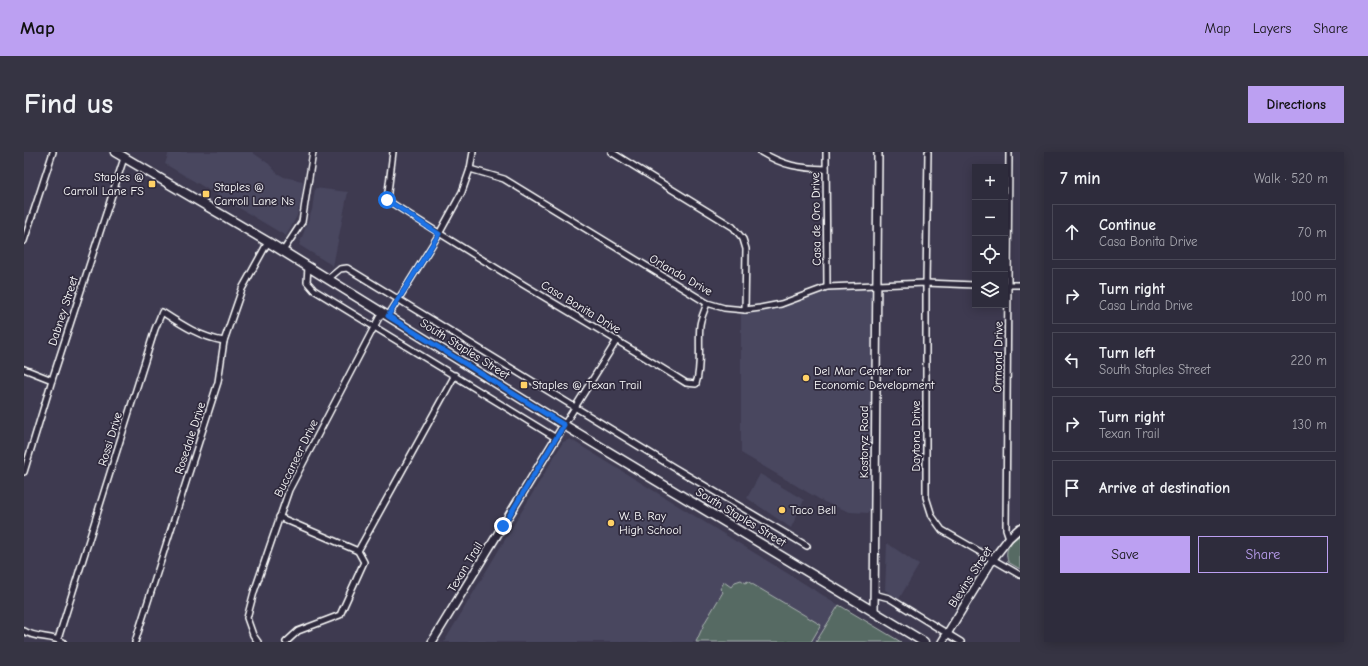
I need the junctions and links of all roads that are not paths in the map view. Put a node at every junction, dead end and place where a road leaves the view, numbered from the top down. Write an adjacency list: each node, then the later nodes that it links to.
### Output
1 (53, 152): 16 (street)
2 (115, 152): 12 (main road, South Staples Street)
3 (313, 152): 18 (street)
4 (393, 152): 15 (street, Casa Bonita Drive)
5 (473, 152): 14 (street, Buccaneer Drive)
6 (611, 152): 31 (street)
7 (761, 152): 13 (street)
8 (826, 152): 13 (street, Casa de Oro Drive)
9 (878, 152): 22 (main road, Kostoryz Road)
10 (928, 152): 23 (street, Daytona Drive)
11 (1009, 152): 20 (street, Ormond Drive)
12 (125, 155): 17 (main road, South Staples Street); 38 (street, Dabney Street)
13 (826, 168): 27 (street, Casa de Oro Drive)
14 (470, 169): 15 (street, Buccaneer Drive); 29 (street, Orlando Drive)
15 (439, 234): 28 (street, Buccaneer Drive); 35 (street, Casa Bonita Drive)
16 (24, 241)
17 (268, 242): 18 (main road, South Staples Street); 34 (street, Rosedale Drive)
18 (283, 251): 19 (main road, South Staples Street)
19 (308, 267): 21 (main road, South Staples Street); 33 (street)
20 (1007, 272)
21 (328, 279): 28 (street); 32 (main road, South Staples Street)
22 (876, 284): 23 (street, Orlando Drive); 27 (street, Orlando Drive); 50 (main road, Kostoryz Road)
23 (926, 284): 24 (street, Orlando Drive); 48 (street, Daytona Drive)
24 (972, 285)
25 (1008, 285): 26 (street)
26 (1020, 285)
27 (827, 287): 31 (street, Orlando Drive)
28 (398, 299): 32 (street, Buccaneer Drive); 39 (street)
29 (707, 304): 31 (street, Orlando Drive); 35 (street, Casa Bonita Drive)
30 (1007, 308): 45 (street, Ormond Drive)
31 (745, 310)
32 (385, 314): 33 (street, Buccaneer Drive); 40 (main road, South Staples Street)
33 (375, 326): 37 (street); 43 (street, Buccaneer Drive)
34 (224, 340): 54 (street, Rossi Drive); 55 (street, Rosedale Drive)
35 (617, 340): 39 (street, Texan Trail)
36 (24, 369): 38 (street)
37 (455, 375): 41 (street); 47 (street)
38 (52, 380): 42 (street, Dabney Street)
39 (575, 406): 40 (street, Texan Trail); 46 (street)
40 (564, 425): 41 (main road, Texan Trail); 51 (main road, South Staples Street)
41 (556, 438): 58 (main road, Texan Trail)
42 (24, 472)
43 (279, 517): 47 (street); 56 (street, Buccaneer Drive)
44 (1020, 528): 45 (main road, Blevins Street)
45 (1009, 538): 48 (main road, Blevins Street)
46 (807, 546)
47 (358, 551): 57 (street)
48 (993, 559): 49 (street, Daytona Drive); 53 (main road, Blevins Street)
49 (1020, 576)
50 (874, 594): 51 (main road, Kostoryz Road); 53 (street)
51 (874, 612): 59 (main road, South Staples Street)
52 (24, 631): 54 (street)
53 (947, 634): 60 (main road, Blevins Street); 61 (street)
54 (60, 641)
55 (135, 642)
56 (258, 642)
57 (286, 642)
58 (432, 642)
59 (924, 642)
60 (942, 642)
61 (961, 642)

